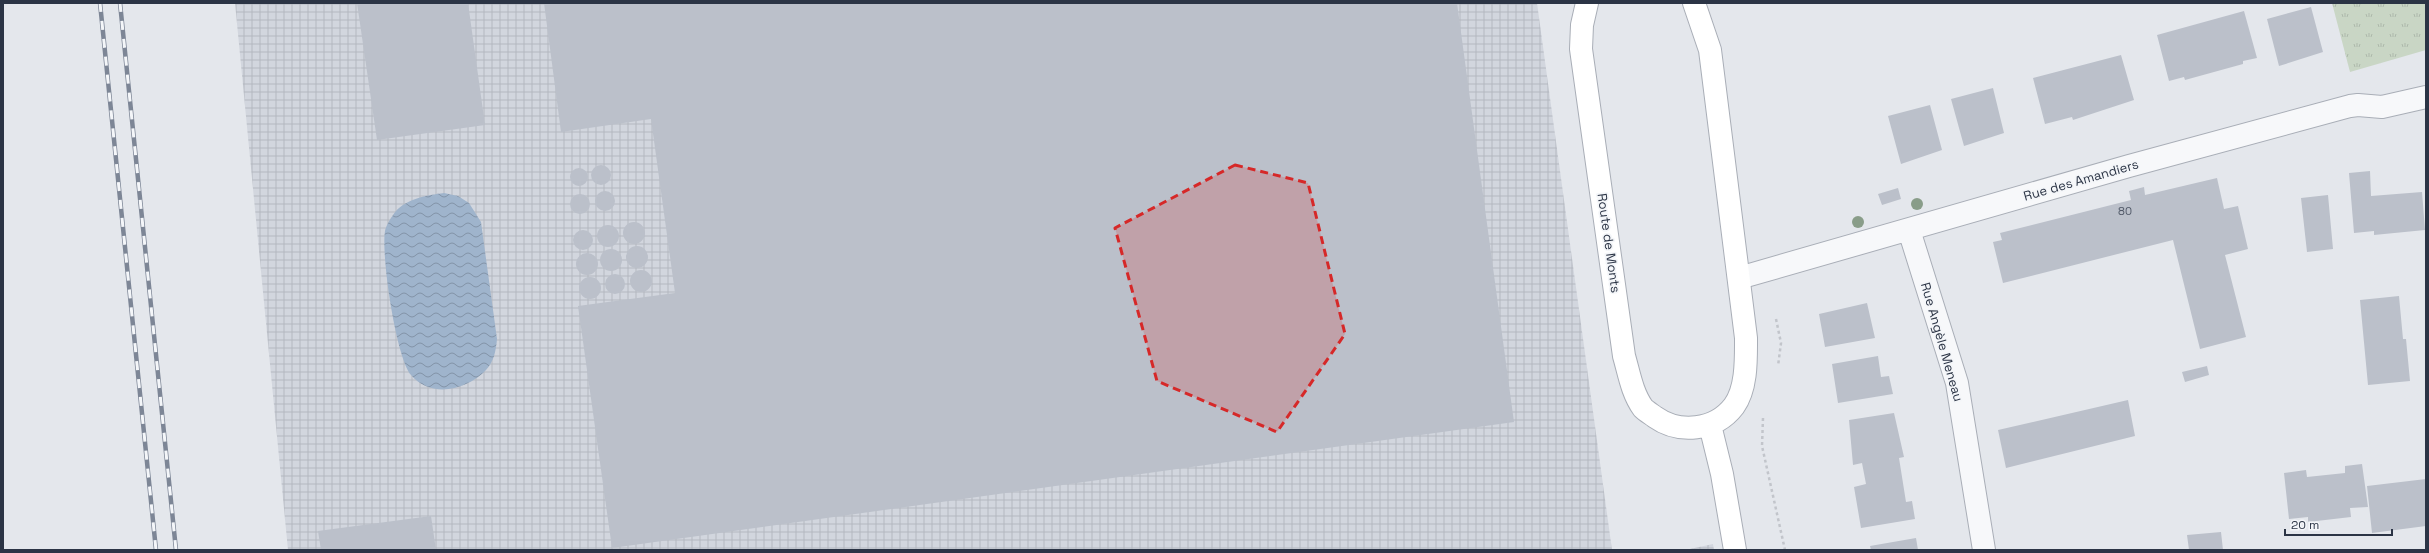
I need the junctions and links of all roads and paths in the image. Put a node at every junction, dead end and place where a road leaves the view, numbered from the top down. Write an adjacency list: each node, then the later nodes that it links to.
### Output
1 (1587, 3): 9 (main road, Route de Monts)
2 (1694, 3): 6 (main road)
3 (2426, 97): 4 (street, Rue des Amandiers)
4 (1909, 230): 5 (street, Rue des Amandiers); 12 (street, Rue Angèle Meneau)
5 (1767, 272): 6 (street, Rue des Amandiers); 7 (path)
6 (1739, 278): 9 (main road)
7 (1777, 371)
8 (1763, 410): 11 (path)
9 (1710, 425): 10 (main road)
10 (1735, 550)
11 (1785, 550)
12 (1984, 550)

